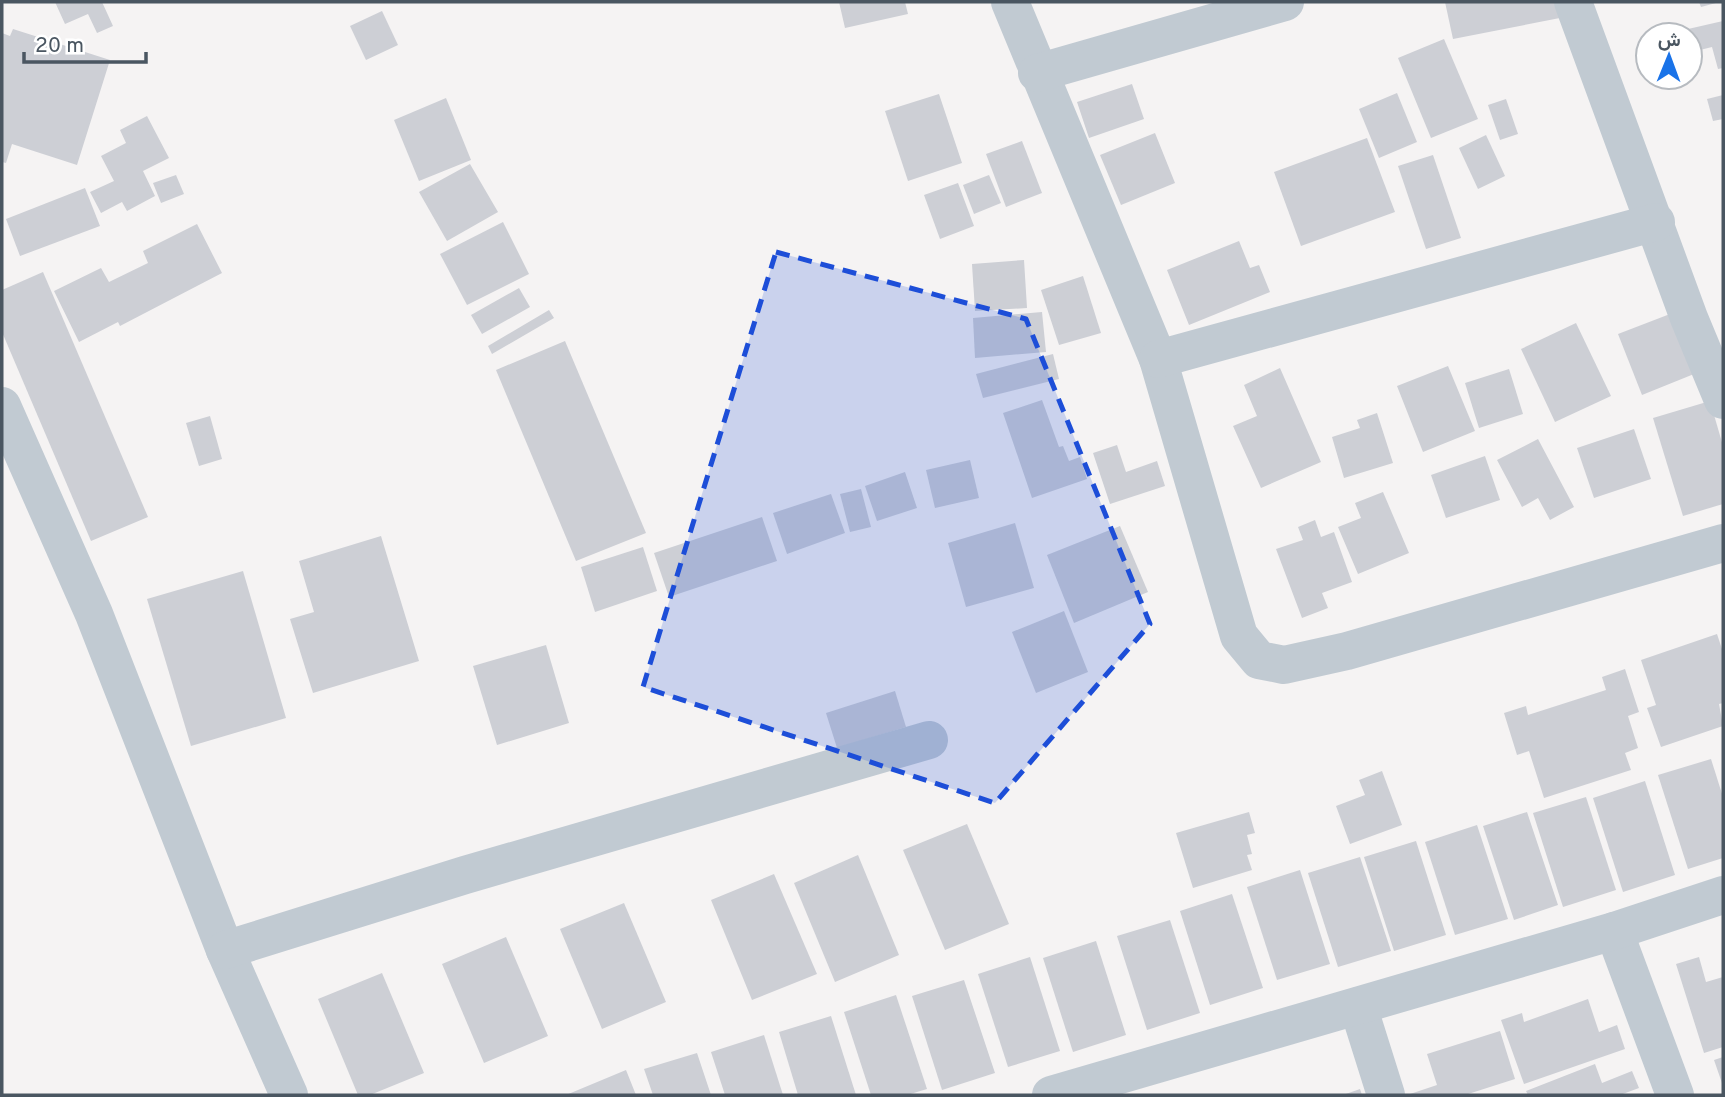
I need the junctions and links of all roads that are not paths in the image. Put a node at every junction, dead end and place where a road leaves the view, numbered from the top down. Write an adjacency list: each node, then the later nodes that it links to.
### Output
1 (1010, 2): 4 (street)
2 (1285, 2): 4 (street)
3 (1573, 2): 5 (street)
4 (1037, 73): 6 (street)
5 (1656, 222): 6 (street); 7 (street)
6 (1158, 359): 9 (street)
7 (1723, 400)
8 (2, 406): 13 (street)
9 (1723, 543)
10 (929, 740): 13 (street)
11 (1723, 895): 12 (street)
12 (1614, 931): 14 (street); 19 (street)
13 (225, 950): 16 (street)
14 (1358, 1006): 15 (street); 18 (street)
15 (1108, 1087): 17 (street)
16 (289, 1095)
17 (1051, 1095)
18 (1386, 1095)
19 (1675, 1095)

